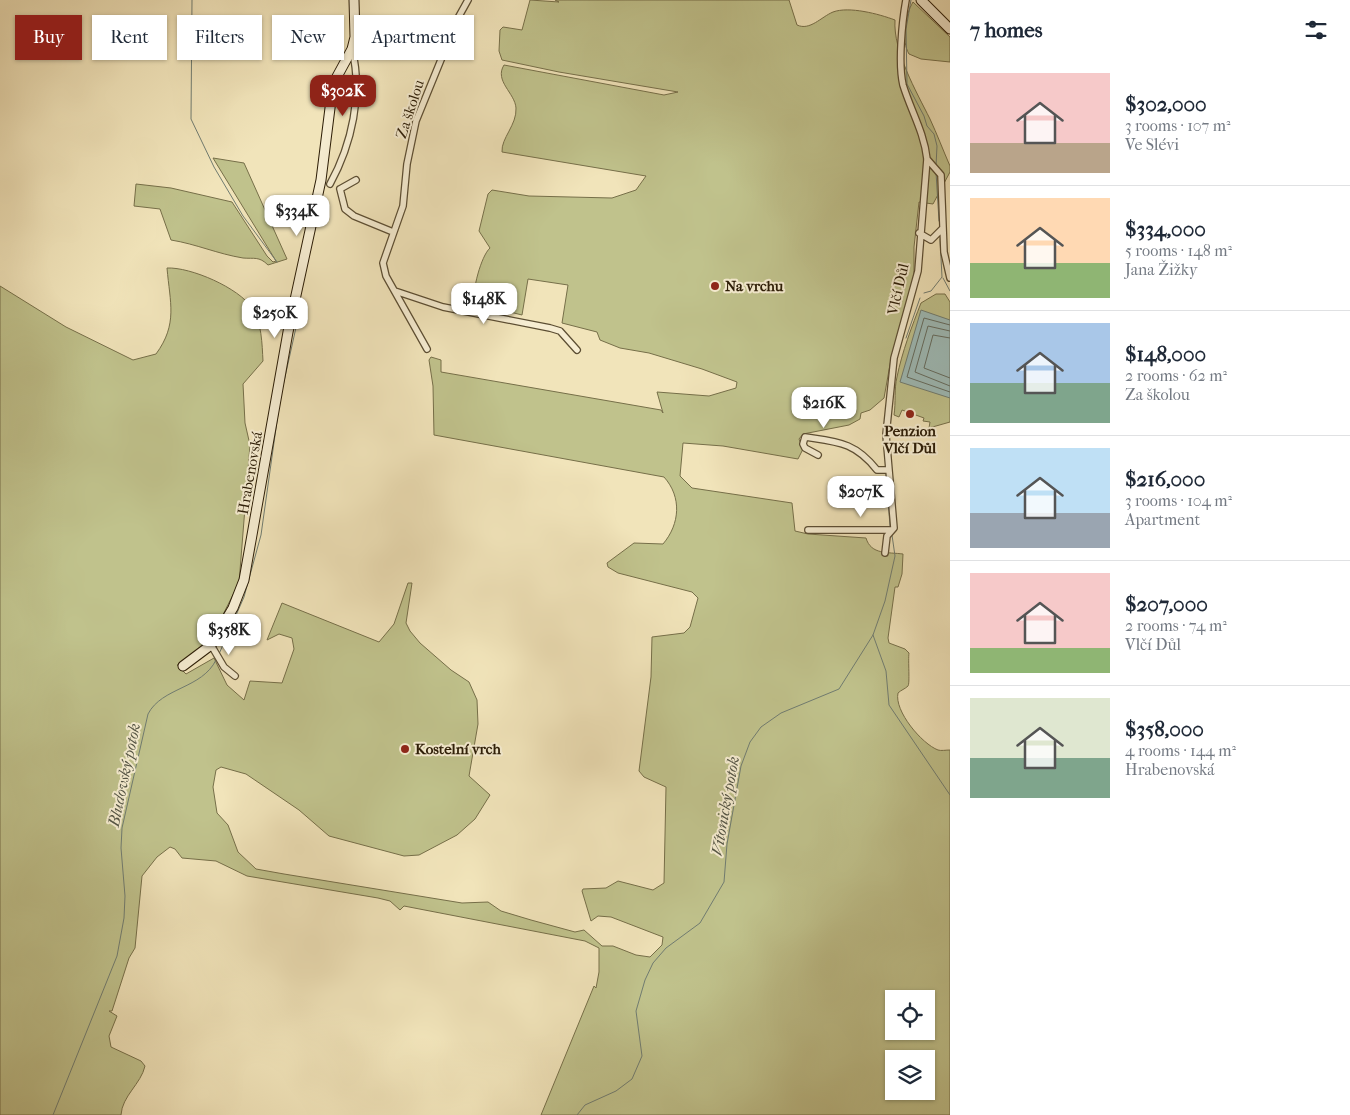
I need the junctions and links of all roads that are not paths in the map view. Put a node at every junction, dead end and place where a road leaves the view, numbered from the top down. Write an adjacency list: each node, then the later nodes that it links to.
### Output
1 (354, 0): 6 (street)
2 (468, 0): 12 (street, Za školou)
3 (906, 0): 7 (street, Vlčí Důl)
4 (921, 0): 5 (street)
5 (950, 29)
6 (352, 49): 9 (street, Hrabenovská); 9 (street)
7 (927, 159): 11 (street); 13 (street, Vlčí Důl)
8 (356, 180): 10 (street)
9 (326, 182): 10 (street); 23 (street, Hrabenovská)
10 (340, 189): 12 (street)
11 (942, 229): 13 (street); 14 (street)
12 (393, 232): 15 (street, Za školou)
13 (919, 233): 19 (street, Vlčí Důl)
14 (950, 278)
15 (395, 291): 16 (street, Za školou); 17 (street)
16 (426, 349)
17 (577, 350)
18 (818, 455): 19 (street)
19 (888, 470): 21 (street, Vlčí Důl)
20 (808, 530): 21 (street)
21 (892, 530): 22 (street, Vlčí Důl)
22 (885, 553)
23 (211, 646): 24 (street, Hrabenovská); 25 (street)
24 (184, 666)
25 (235, 676)

